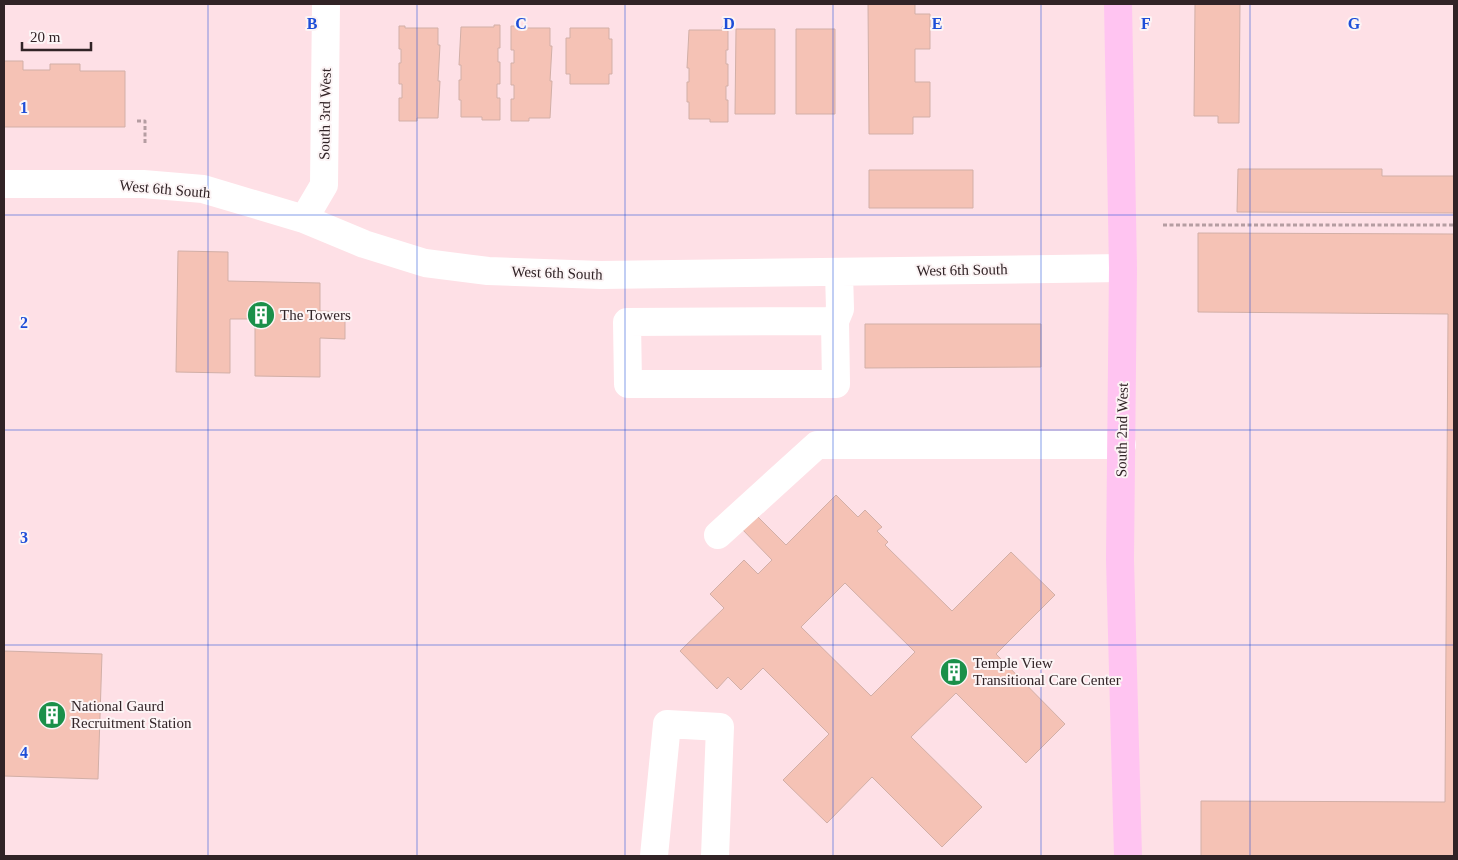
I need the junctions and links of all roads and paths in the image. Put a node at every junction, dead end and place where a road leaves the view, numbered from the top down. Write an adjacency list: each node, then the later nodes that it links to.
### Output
1 (326, 4): 6 (street, South 3rd West)
2 (1118, 4): 9 (main road, South 2nd West)
3 (137, 121): 4 (path)
4 (145, 144)
5 (4, 184): 6 (street, West 6th South)
6 (304, 219): 10 (street, West 6th South)
7 (1163, 225): 8 (path)
8 (1454, 225)
9 (1123, 268): 10 (street, West 6th South); 12 (main road, South 2nd West)
10 (839, 272): 11 (street)
11 (835, 321): 11 (street)
12 (1122, 445): 13 (street); 16 (main road, South 2nd West)
13 (718, 535)
14 (654, 856): 15 (street)
15 (715, 856)
16 (1128, 856)

